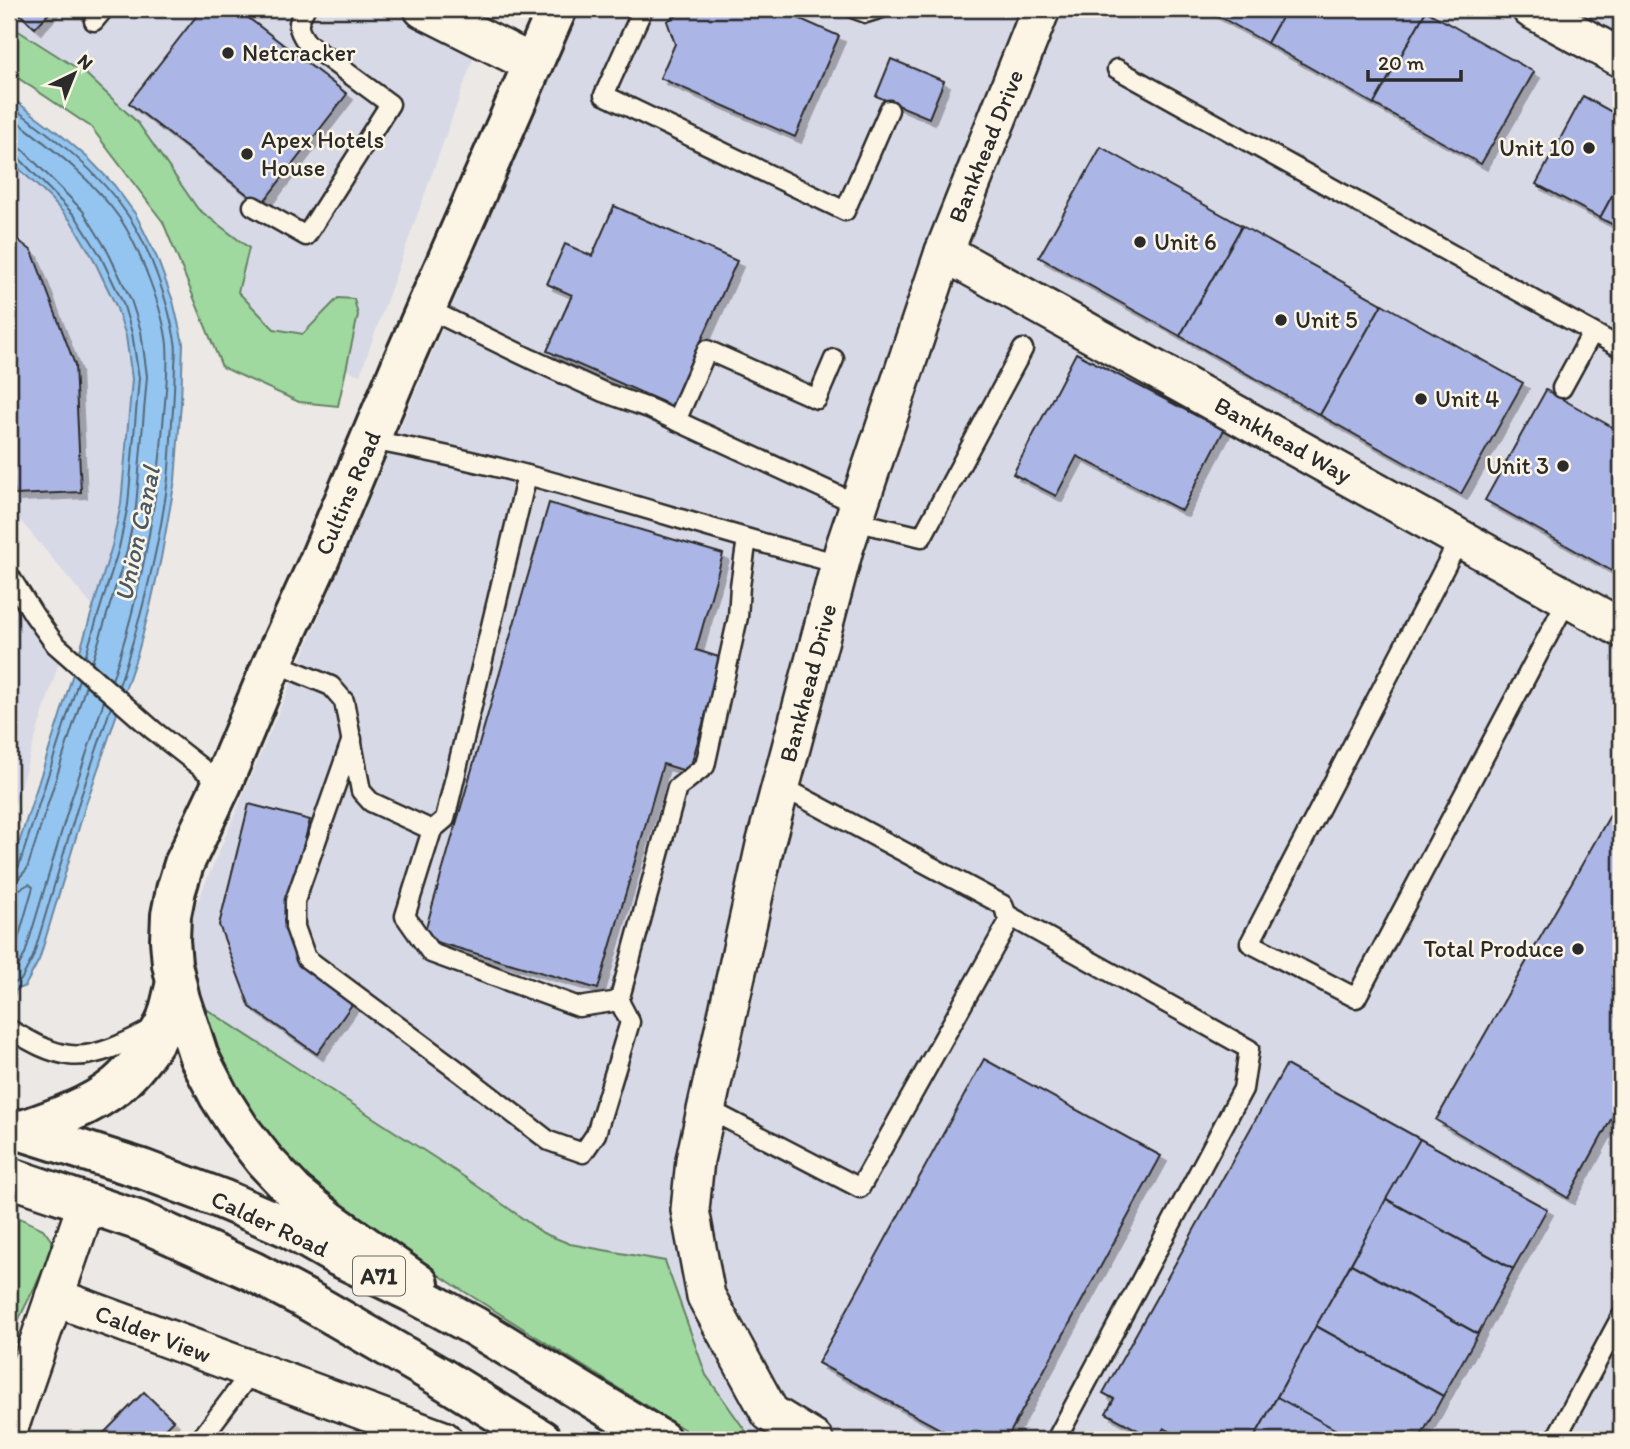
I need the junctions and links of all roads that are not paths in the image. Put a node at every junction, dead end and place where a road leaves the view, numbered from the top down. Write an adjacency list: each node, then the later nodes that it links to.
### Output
1 (305, 9): 13 (lane)
2 (423, 9): 10 (street)
3 (557, 9): 10 (street, Cultins Road)
4 (643, 9): 12 (lane)
5 (855, 9): 6 (lane)
6 (879, 9)
7 (1041, 9): 14 (street, Bankhead Drive)
8 (1531, 9): 9 (street)
9 (1621, 58)
10 (533, 64): 15 (street, Cultins Road)
11 (1117, 69): 16 (lane)
12 (889, 110)
13 (253, 206)
14 (944, 252): 24 (street, Bankhead Drive); 25 (street, Bankhead Way)
15 (426, 308): 21 (lane); 22 (street, Cultins Road)
16 (1592, 332): 17 (lane); 20 (lane)
17 (1621, 348)
18 (1023, 349): 24 (lane)
19 (834, 359): 21 (lane)
20 (1562, 388)
21 (676, 421): 24 (lane)
22 (370, 440): 23 (lane); 31 (street, Cultins Road)
23 (527, 475): 26 (lane); 35 (lane)
24 (856, 513): 27 (street, Bankhead Drive)
25 (1460, 538): 29 (street, Bankhead Way); 29 (lane)
26 (747, 539): 27 (lane); 38 (lane)
27 (840, 564): 34 (street, Bankhead Drive)
28 (9, 575): 33 (lane)
29 (1568, 598): 30 (street, Bankhead Way)
30 (1621, 628)
31 (273, 662): 32 (lane); 33 (street, Cultins Road)
32 (352, 739): 35 (lane); 38 (lane)
33 (222, 784): 37 (street, Cultins Road)
34 (781, 786): 36 (lane); 41 (street, Bankhead Drive)
35 (432, 830): 38 (lane)
36 (1006, 914): 41 (lane); 55 (lane)
37 (176, 983): 39 (street, Cultins Road); 47 (street, Cultins Road)
38 (619, 1001)
39 (165, 1023): 40 (lane); 42 (street, Cultins Road)
40 (9, 1029)
41 (706, 1108): 54 (street, Bankhead Drive)
42 (14, 1129): 47 (street, Calder Road / A71)
43 (9, 1177): 44 (street, Calder Road / A71)
44 (86, 1203): 45 (street); 52 (street, Calder Road / A71)
45 (54, 1297): 48 (street, Calder View); 49 (street)
46 (1621, 1317): 56 (lane)
47 (474, 1326): 53 (street, Calder Road / A71)
48 (252, 1371): 50 (lane); 51 (street, Calder View)
49 (9, 1428)
50 (200, 1440)
51 (443, 1440)
52 (542, 1440)
53 (661, 1440)
54 (814, 1440)
55 (1056, 1440)
56 (1555, 1440)

